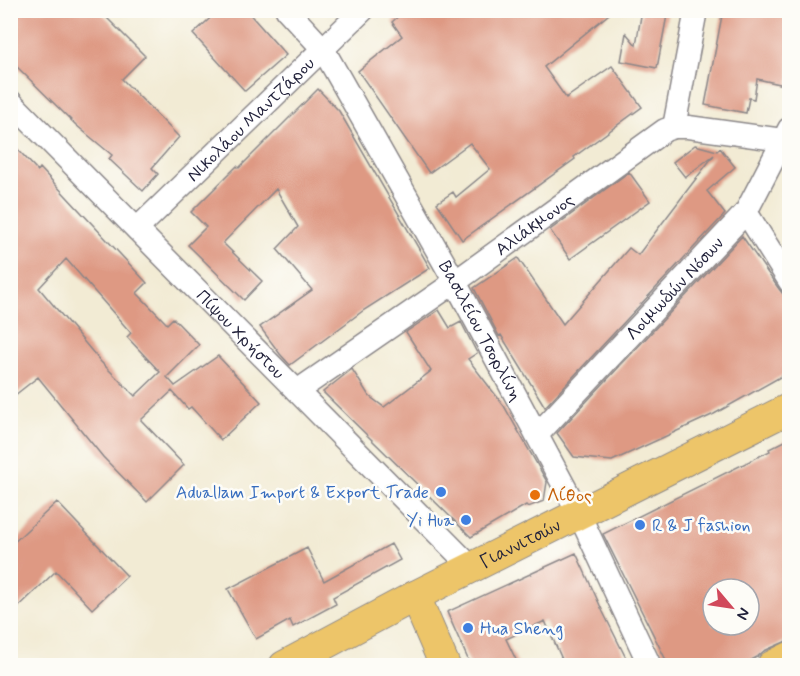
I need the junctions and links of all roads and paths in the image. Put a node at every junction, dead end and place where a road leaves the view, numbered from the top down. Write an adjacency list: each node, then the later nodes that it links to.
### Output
1 (287, 10): 4 (street, Βασιλείου Τσορλίνη)
2 (363, 10): 4 (street, Νικολάου Μαντζάρου)
3 (696, 10): 6 (street)
4 (323, 49): 9 (street, Νικολάου Μαντζάρου); 10 (street, Βασιλείου Τσορλίνη)
5 (10, 101): 9 (street, Πίψου Χρήστου)
6 (674, 127): 7 (street); 10 (street, Αλιάκμονος)
7 (787, 136): 8 (street, Λοιμωδών Νόσων)
8 (746, 212): 11 (street); 14 (street, Λοιμωδών Νόσων)
9 (137, 229): 12 (street, Πίψου Χρήστου)
10 (455, 282): 12 (street, Αλιάκμονος); 14 (street, Βασιλείου Τσορλίνη)
11 (789, 282)
12 (297, 391): 16 (street, Πίψου Χρήστου)
13 (789, 408): 15 (main road, Γιαννιτσών)
14 (537, 435): 15 (street, Βασιλείου Τσορλίνη)
15 (579, 514): 16 (main road, Γιαννιτσών); 21 (street, Βασιλείου Τσορλίνη)
16 (472, 568): 17 (main road, Γιαννιτσών)
17 (415, 596): 19 (main road, Γιαννιτσών); 20 (main road)
18 (789, 657): 22 (main road)
19 (284, 666)
20 (445, 666)
21 (650, 666)
22 (772, 666)

